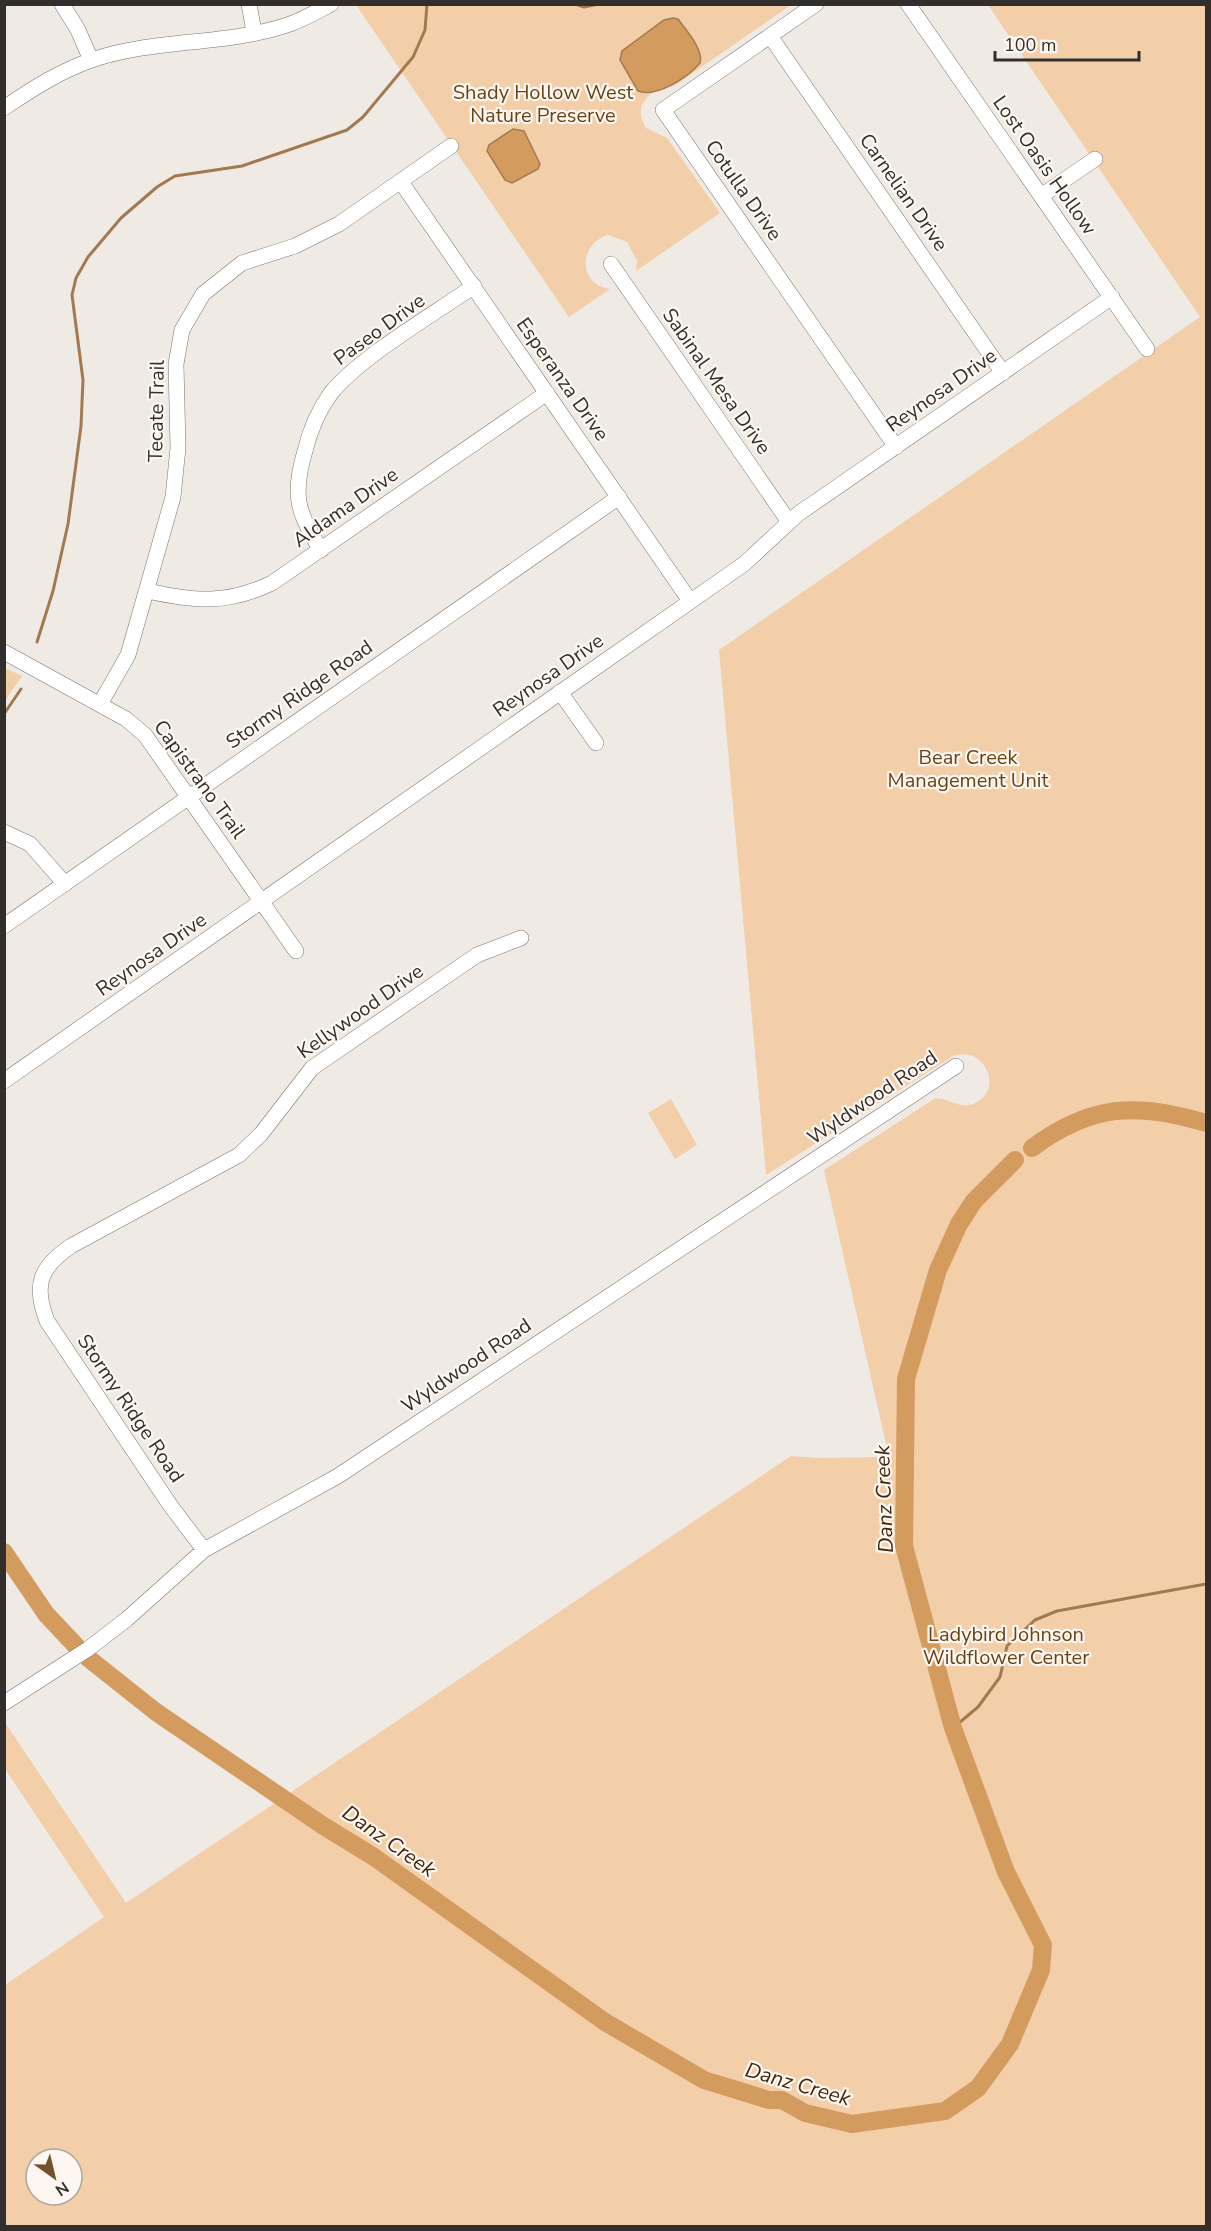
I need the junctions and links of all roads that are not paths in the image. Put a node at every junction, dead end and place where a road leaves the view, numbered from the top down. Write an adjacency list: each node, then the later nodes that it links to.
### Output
1 (62, 4): 8 (street)
2 (249, 4): 6 (street)
3 (332, 4): 6 (street)
4 (816, 4): 7 (street, Cotulla Drive)
5 (908, 4): 13 (street, Lost Oasis Hollow)
6 (254, 32): 8 (street)
7 (770, 36): 18 (street, Carnelian Drive); 20 (street, Cotulla Drive)
8 (91, 60): 9 (street)
9 (4, 108)
10 (451, 146): 12 (street, Tecate Trail)
11 (1095, 159): 13 (street)
12 (401, 182): 15 (street, Esperanza Drive); 24 (street, Tecate Trail)
13 (1041, 196): 16 (street, Lost Oasis Hollow)
14 (611, 264): 22 (street, Sabinal Mesa Drive)
15 (474, 286): 19 (street, Esperanza Drive); 23 (street, Paseo Drive)
16 (1112, 297): 17 (street, Lost Oasis Hollow); 18 (street, Reynosa Drive)
17 (1147, 349)
18 (1003, 373): 20 (street, Reynosa Drive)
19 (547, 393): 21 (street, Esperanza Drive); 23 (street, Aldama Drive)
20 (896, 447): 22 (street, Reynosa Drive)
21 (619, 497): 25 (street, Esperanza Drive); 30 (street, Stormy Ridge Road)
22 (789, 522): 25 (street, Reynosa Drive)
23 (321, 550): 24 (street, Aldama Drive)
24 (148, 591): 28 (street, Tecate Trail)
25 (690, 601): 27 (street, Reynosa Drive)
26 (4, 652): 28 (street, Capistrano Trail)
27 (561, 692): 29 (street); 33 (street, Reynosa Drive)
28 (100, 704): 30 (street, Capistrano Trail)
29 (596, 743)
30 (189, 796): 32 (street, Stormy Ridge Road); 33 (street, Capistrano Trail)
31 (4, 832): 32 (street)
32 (64, 884): 34 (street, Stormy Ridge Road)
33 (262, 902): 36 (street, Capistrano Trail); 38 (street, Reynosa Drive)
34 (4, 926)
35 (521, 938): 39 (street, Kellywood Drive)
36 (296, 951)
37 (956, 1066): 40 (street, Wyldwood Road)
38 (4, 1081)
39 (40, 1283): 40 (street, Stormy Ridge Road)
40 (204, 1550): 41 (street, Wyldwood Road)
41 (4, 1703)

